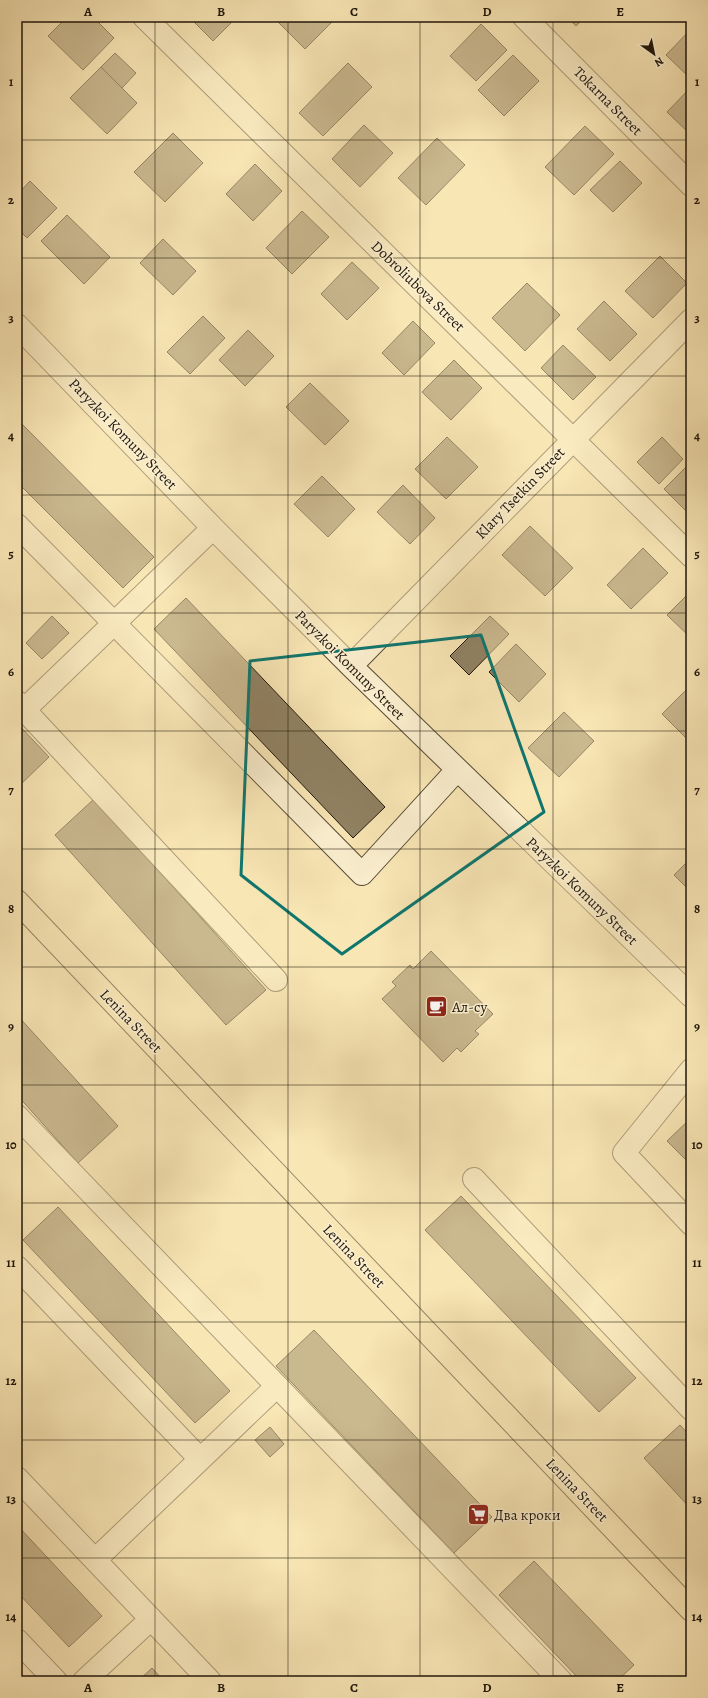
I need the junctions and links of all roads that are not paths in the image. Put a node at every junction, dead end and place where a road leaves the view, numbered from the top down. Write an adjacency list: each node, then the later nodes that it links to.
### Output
1 (144, 17): 6 (street, Dobroliubova Street)
2 (524, 17): 3 (street, Tokarna Street)
3 (691, 185)
4 (691, 320): 6 (street, Klary Tsetkin Street)
5 (17, 325): 8 (street, Paryzkoi Komuny Street)
6 (573, 439): 9 (street, Dobroliubova Street); 11 (street, Klary Tsetkin Street)
7 (17, 525): 10 (street)
8 (213, 528): 10 (street); 11 (street, Paryzkoi Komuny Street)
9 (691, 556)
10 (114, 623): 12 (street); 13 (street)
11 (351, 666): 13 (street, Paryzkoi Komuny Street)
12 (21, 706): 15 (street)
13 (456, 770): 16 (street, Paryzkoi Komuny Street)
14 (17, 901): 27 (main road, Lenina Street)
15 (276, 980)
16 (691, 996)
17 (691, 1070): 20 (street)
18 (17, 1116): 22 (street)
19 (474, 1179): 23 (street)
20 (691, 1224)
21 (17, 1267): 24 (street)
22 (277, 1386): 24 (street); 33 (street)
23 (691, 1409)
24 (200, 1460): 26 (street)
25 (17, 1478): 26 (street)
26 (95, 1560): 28 (street)
27 (691, 1610)
28 (151, 1619): 31 (street); 32 (street)
29 (17, 1640): 30 (street)
30 (56, 1681)
31 (84, 1681)
32 (210, 1681)
33 (561, 1681)

